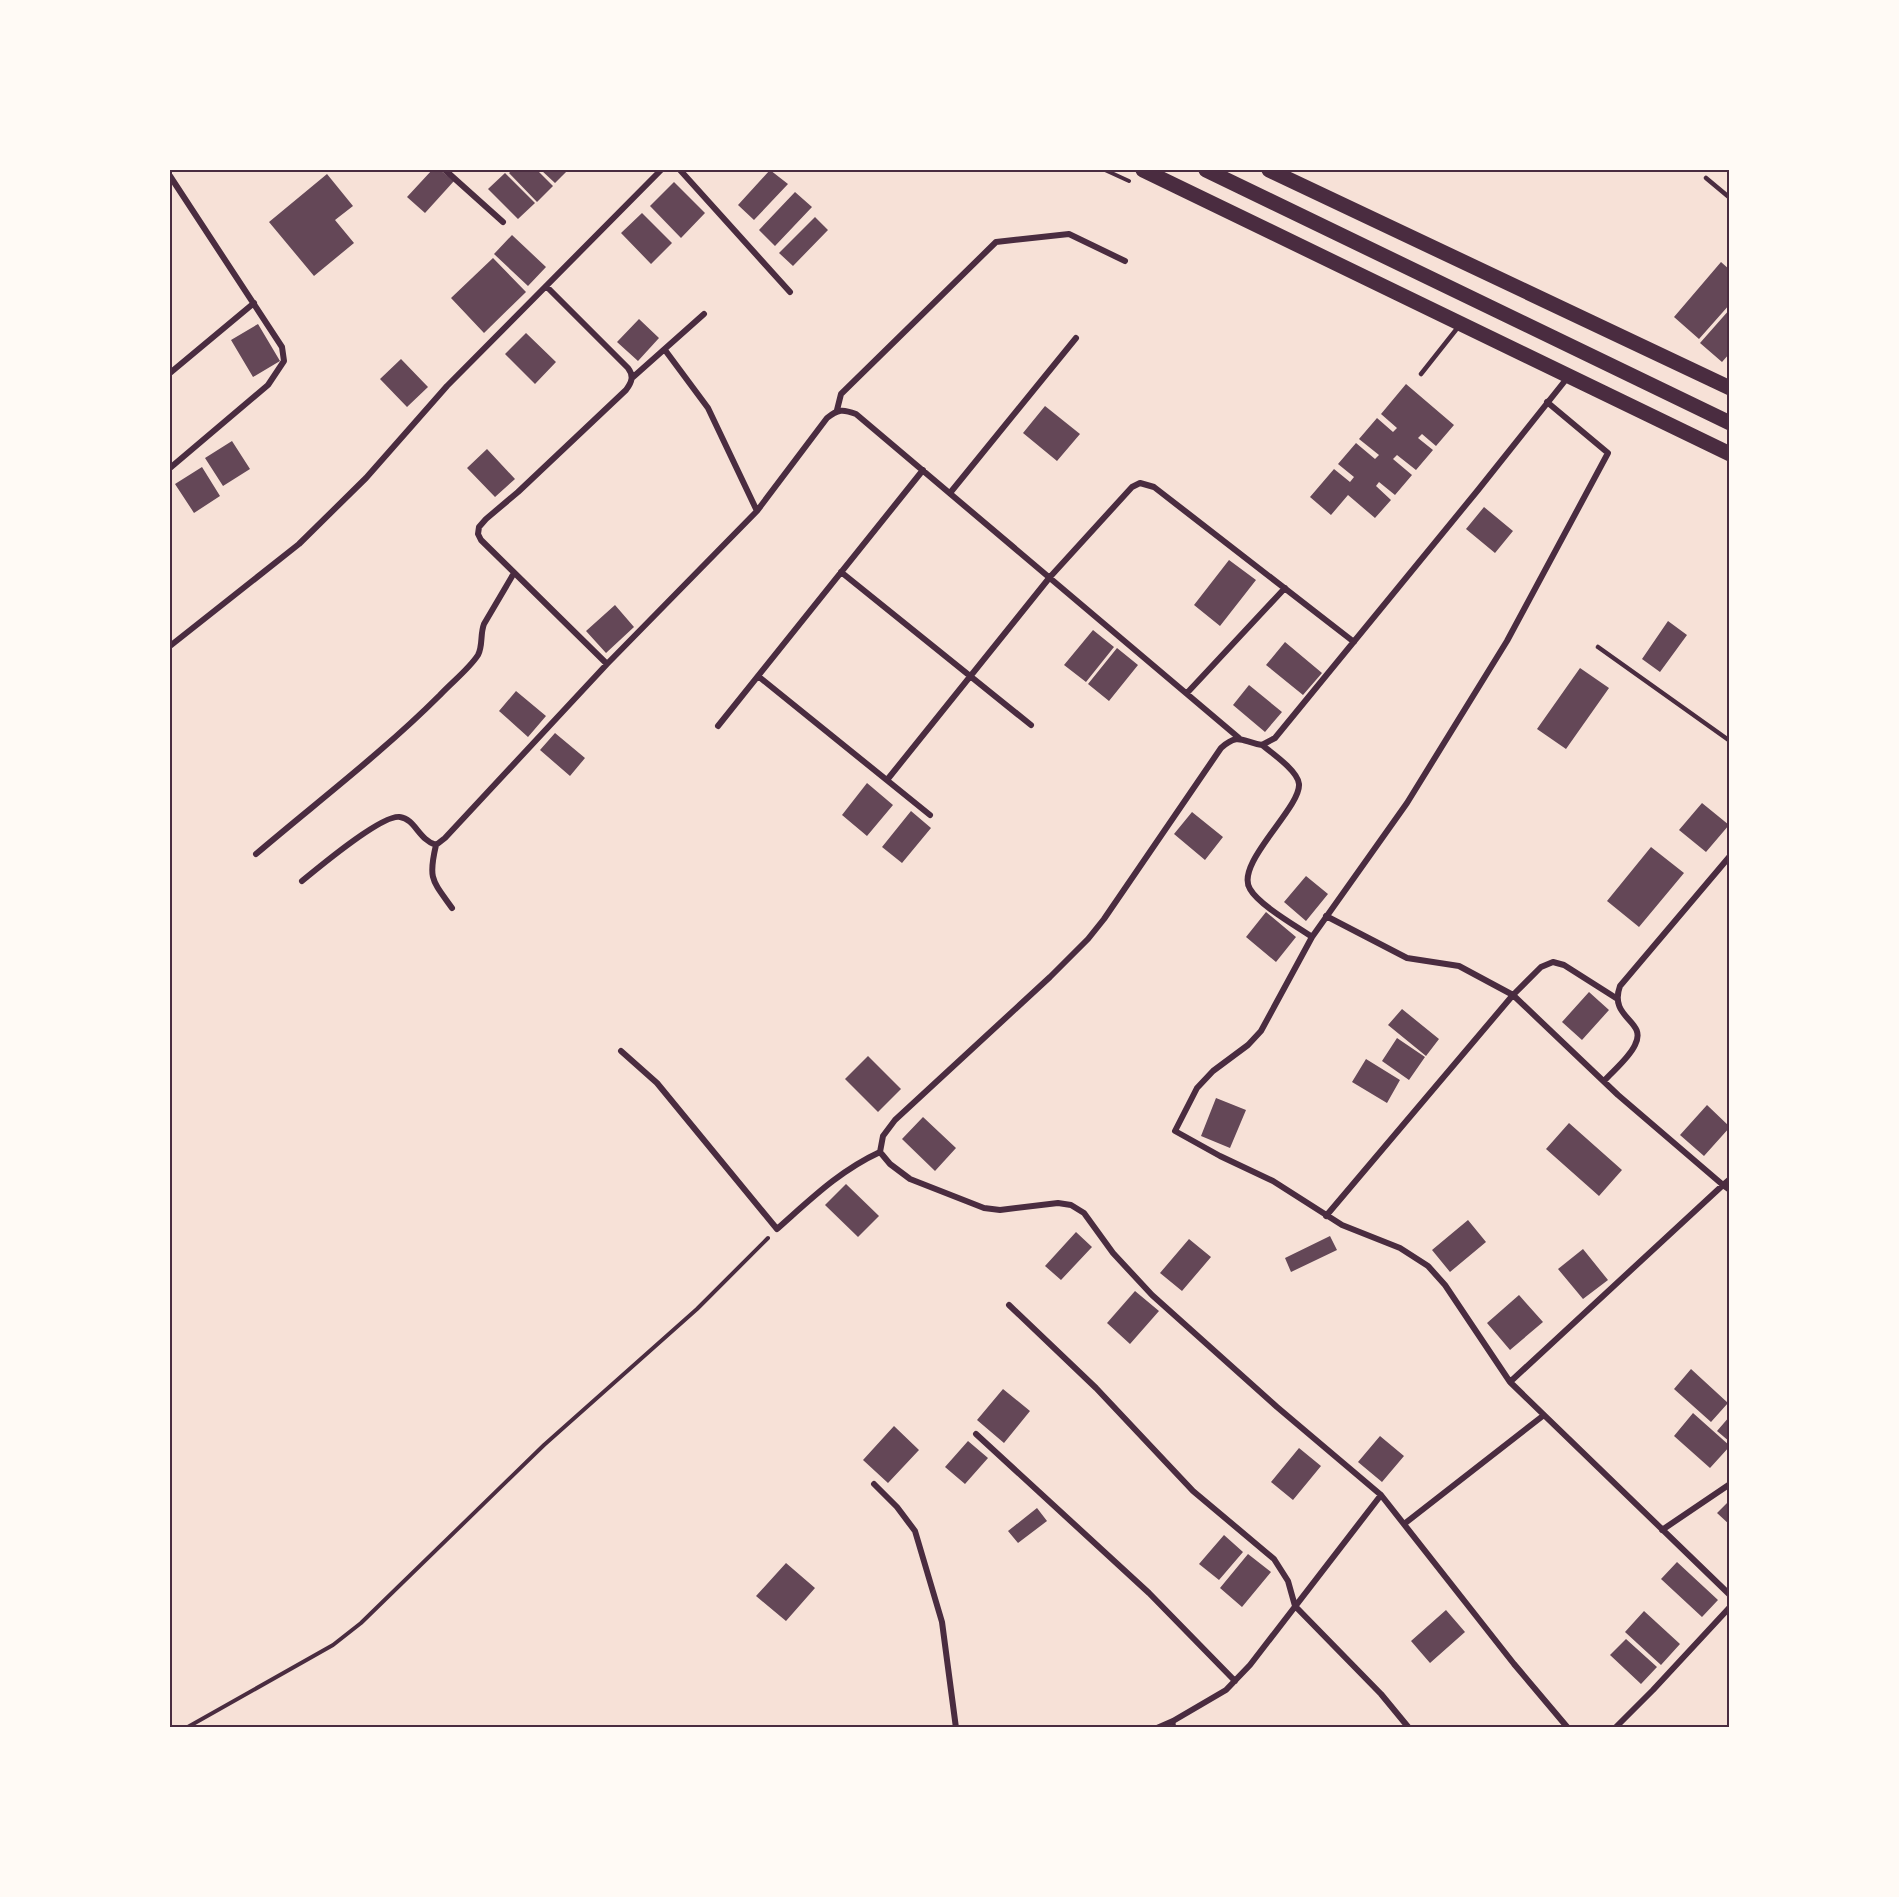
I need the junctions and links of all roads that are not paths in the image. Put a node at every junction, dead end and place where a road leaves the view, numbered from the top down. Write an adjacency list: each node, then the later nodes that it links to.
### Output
1 (445, 170): 10 (street)
2 (661, 170): 12 (street)
3 (680, 170): 13 (street)
4 (1143, 170): 16 (main road)
5 (1206, 170): 26 (main road)
6 (1269, 170): 23 (main road)
7 (170, 176): 14 (street)
8 (1706, 178): 9 (lane)
9 (1730, 198)
10 (503, 222)
11 (1125, 261): 25 (street)
12 (546, 286): 22 (street); 37 (street)
13 (790, 292)
14 (254, 303): 19 (street); 28 (street)
15 (704, 314): 18 (street)
16 (1461, 323): 20 (lane); 21 (main road)
17 (1076, 338): 30 (street)
18 (665, 350): 22 (street); 31 (street)
19 (170, 373)
20 (1421, 374)
21 (1568, 376): 24 (street); 27 (main road)
22 (632, 378): 33 (street)
23 (1730, 388)
24 (1547, 402): 36 (street); 55 (street)
25 (837, 410): 29 (street); 31 (street)
26 (1730, 423)
27 (1730, 454)
28 (170, 468)
29 (922, 470): 30 (street); 32 (street)
30 (950, 493): 34 (street)
31 (758, 511): 39 (street)
32 (841, 572): 40 (street); 41 (street)
33 (514, 573): 39 (street); 51 (street)
34 (1050, 577): 35 (street); 41 (street); 42 (street)
35 (1285, 588): 36 (street); 42 (street)
36 (1354, 642): 47 (street)
37 (170, 646)
38 (1598, 647): 46 (lane)
39 (607, 664): 50 (street)
40 (758, 676): 44 (street); 48 (street)
41 (971, 676): 43 (street); 48 (street)
42 (1187, 693): 45 (street)
43 (1031, 724)
44 (718, 726)
45 (1239, 738): 47 (street); 61 (street)
46 (1730, 741)
47 (1262, 745): 56 (street)
48 (887, 780): 49 (street)
49 (930, 815)
50 (436, 844): 53 (street); 54 (street)
51 (256, 854)
52 (1730, 856): 58 (street)
53 (302, 881)
54 (452, 908)
55 (1326, 915): 56 (street); 57 (street)
56 (1312, 937): 65 (street)
57 (1513, 995): 58 (street); 60 (street); 65 (street)
58 (1616, 998): 60 (street)
59 (621, 1051): 61 (street)
60 (1605, 1081): 63 (street)
61 (880, 1152): 72 (street)
62 (1730, 1179): 63 (street)
63 (1724, 1185): 64 (street); 67 (street)
64 (1730, 1190)
65 (1326, 1216): 67 (street)
66 (1010, 1305): 76 (street)
67 (1510, 1382): 68 (street)
68 (1544, 1415): 73 (street); 74 (street)
69 (976, 1434): 78 (street)
70 (874, 1484): 80 (street)
71 (1730, 1484): 74 (street)
72 (1381, 1495): 73 (street); 76 (street)
73 (1404, 1524): 83 (street)
74 (1662, 1530): 75 (street)
75 (1730, 1595)
76 (1294, 1606): 78 (street); 82 (street)
77 (1730, 1607): 84 (street)
78 (1235, 1681): 79 (street)
79 (1173, 1724): 81 (street)
80 (956, 1728)
81 (1157, 1728)
82 (1409, 1728)
83 (1568, 1728)
84 (1614, 1728)

